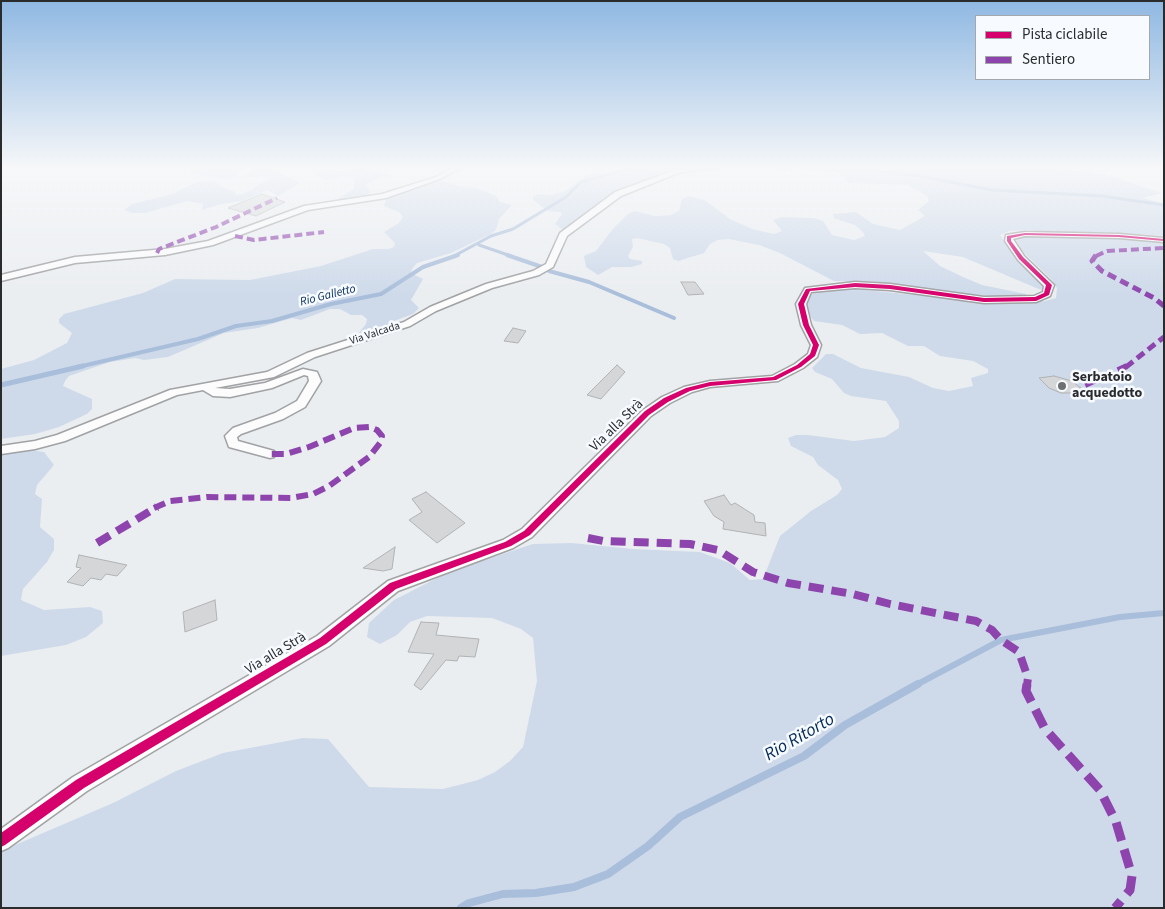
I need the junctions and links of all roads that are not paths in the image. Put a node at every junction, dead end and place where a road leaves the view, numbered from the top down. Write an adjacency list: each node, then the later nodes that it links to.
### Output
1 (303, 209): 4 (street)
2 (597, 209): 5 (street, Via Valcada)
3 (1164, 240): 8 (street, Via alla Strà)
4 (1, 278)
5 (206, 387): 6 (street, Via Valcada); 7 (street)
6 (1, 450)
7 (270, 454)
8 (1, 841)

